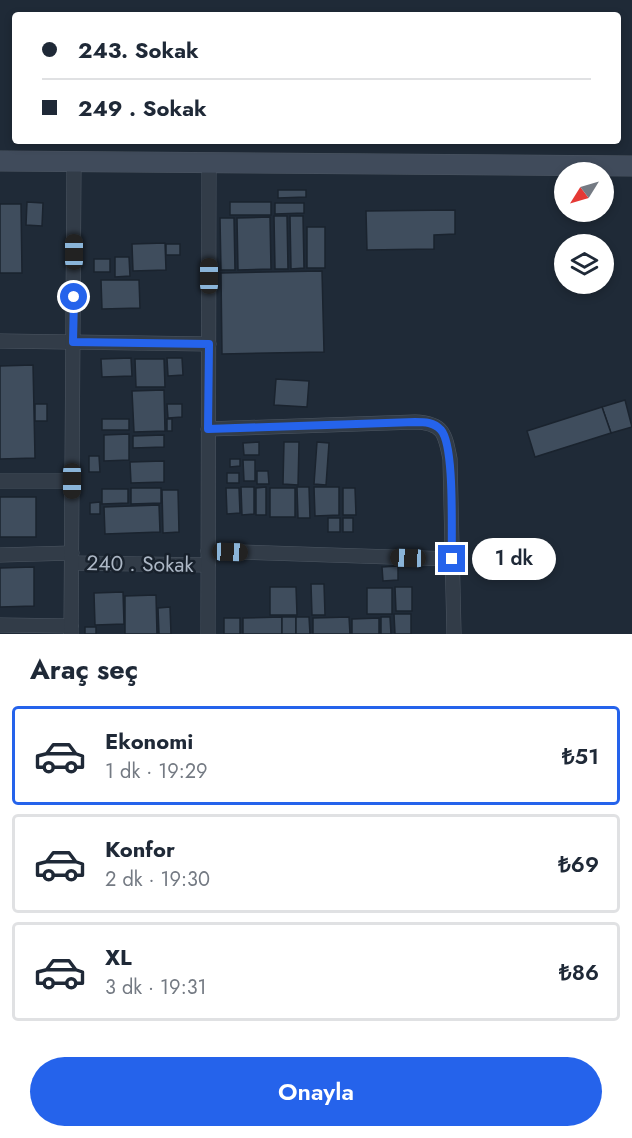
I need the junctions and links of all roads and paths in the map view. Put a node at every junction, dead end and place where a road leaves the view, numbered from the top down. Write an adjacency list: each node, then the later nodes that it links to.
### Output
1 (0, 161): 2 (main road)
2 (74, 161): 3 (main road); 6 (street)
3 (209, 162): 4 (main road); 7 (street)
4 (632, 166)
5 (0, 341): 6 (street)
6 (73, 342): 7 (street); 10 (street)
7 (209, 344): 8 (street)
8 (208, 429): 13 (street); 14 (street)
9 (0, 481): 10 (street)
10 (72, 481): 12 (street)
11 (0, 555): 12 (street, 240 . Sokak)
12 (72, 558): 13 (street, 240 . Sokak); 16 (street)
13 (208, 558): 14 (street, 240 . Sokak); 17 (street)
14 (452, 559): 18 (street)
15 (0, 625): 16 (street)
16 (71, 630)
17 (208, 634)
18 (454, 634)

